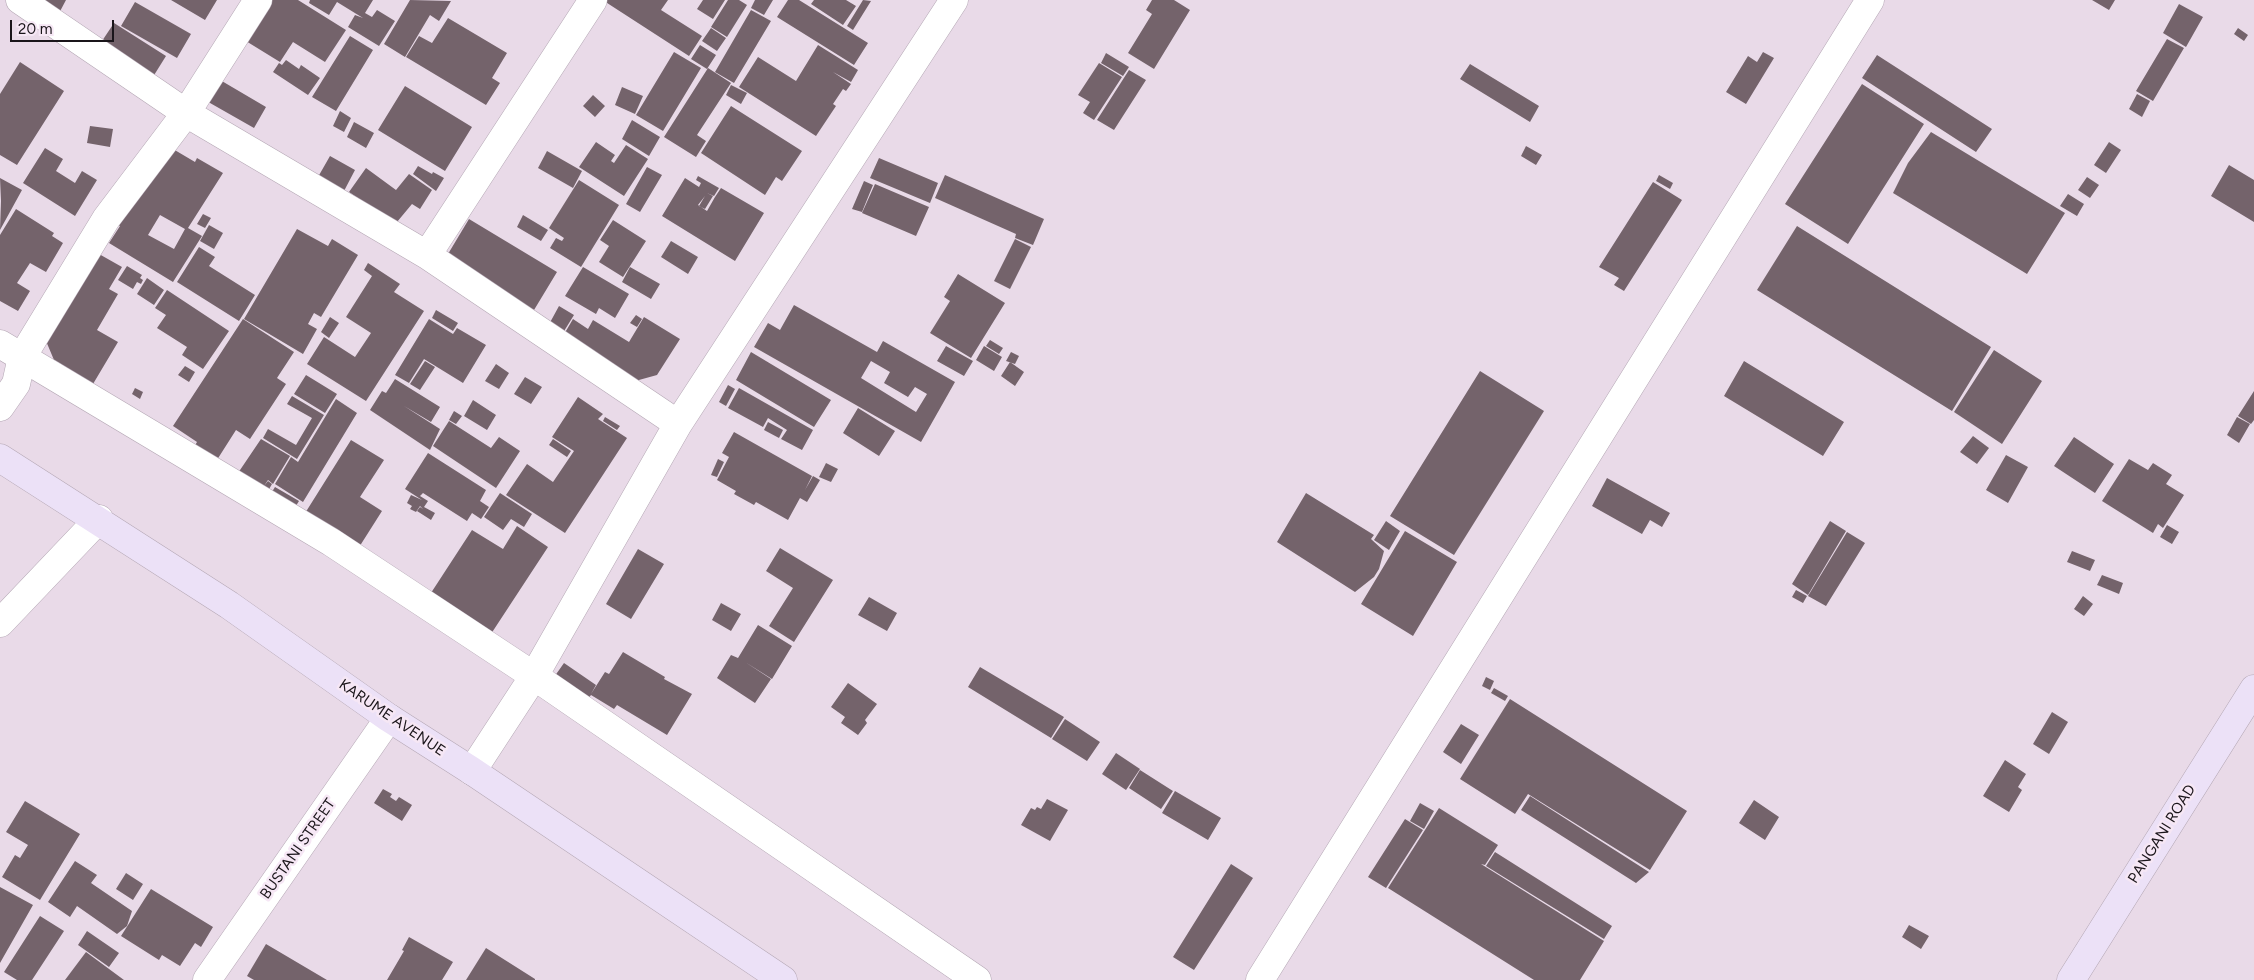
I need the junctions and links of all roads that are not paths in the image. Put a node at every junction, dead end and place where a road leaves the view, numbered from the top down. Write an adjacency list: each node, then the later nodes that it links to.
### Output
1 (20, 0): 6 (street)
2 (258, 0): 6 (street)
3 (593, 0): 7 (street)
4 (954, 0): 10 (street)
5 (1870, 0): 21 (street)
6 (186, 112): 7 (street); 8 (street)
7 (427, 255): 10 (street)
8 (11, 351): 9 (street); 14 (street)
9 (0, 407)
10 (678, 424): 14 (street)
11 (0, 458): 12 (main road, KARUME AVENUE)
12 (99, 519): 13 (street); 16 (main road, KARUME AVENUE)
13 (0, 623)
14 (534, 676): 17 (street); 20 (street)
15 (2254, 689): 22 (main road, PANGANI ROAD)
16 (389, 718): 17 (main road, KARUME AVENUE); 18 (street, BUSTANI STREET)
17 (472, 771): 19 (main road, KARUME AVENUE)
18 (207, 980)
19 (783, 980)
20 (977, 980)
21 (1260, 980)
22 (2071, 980)

